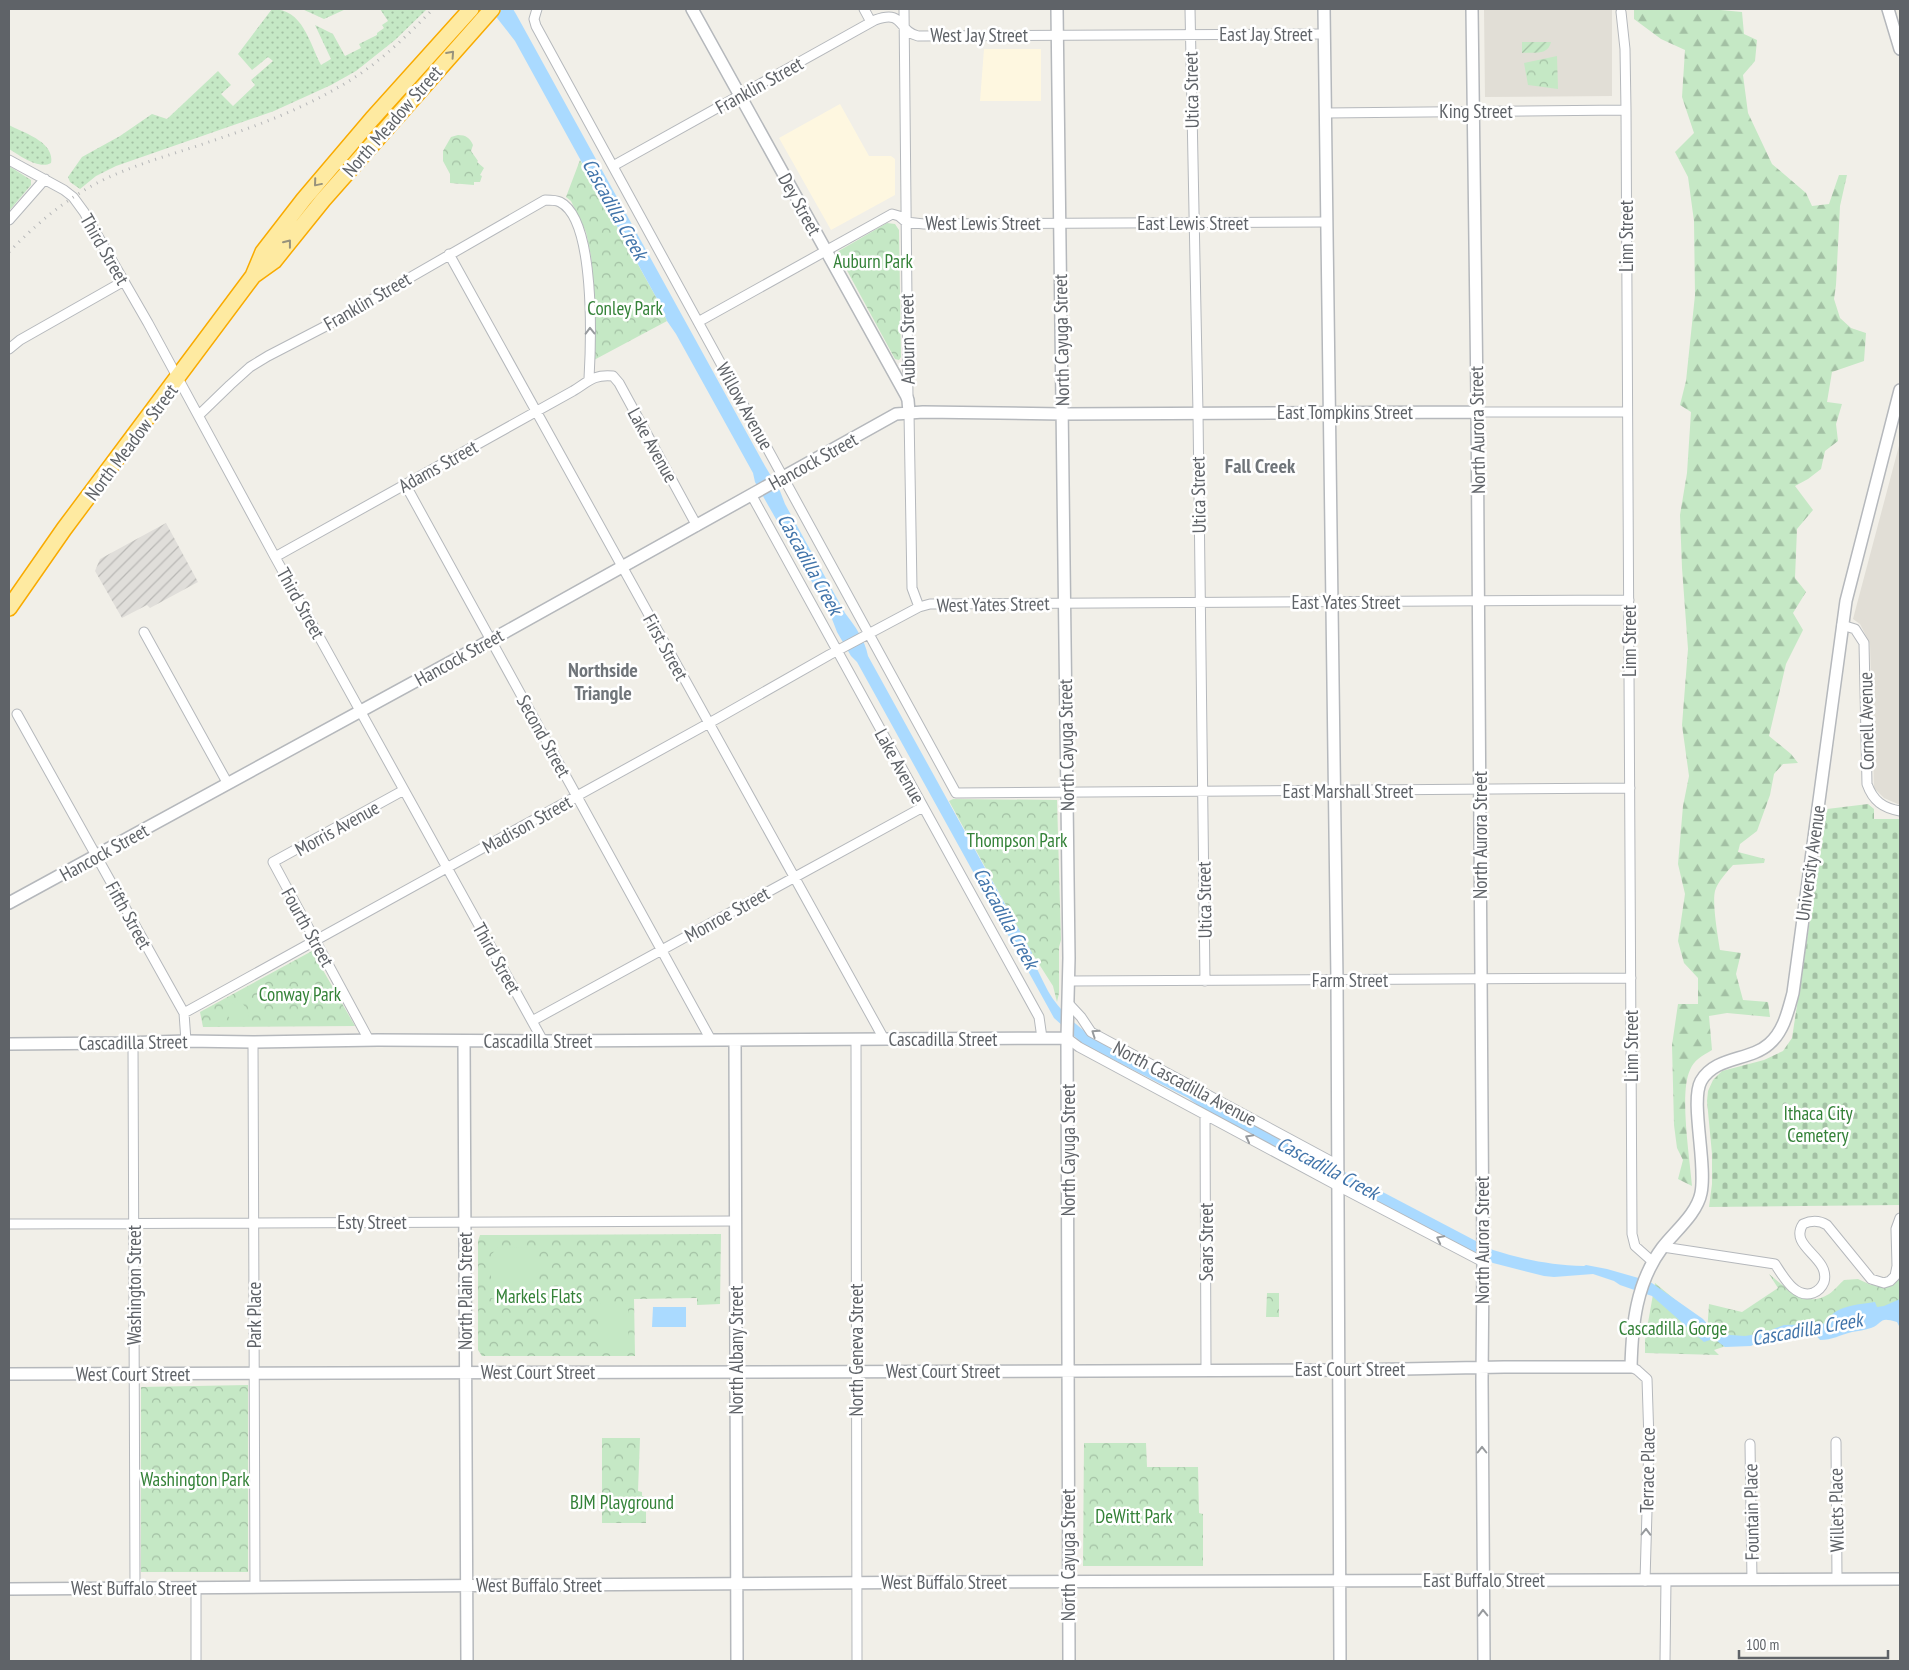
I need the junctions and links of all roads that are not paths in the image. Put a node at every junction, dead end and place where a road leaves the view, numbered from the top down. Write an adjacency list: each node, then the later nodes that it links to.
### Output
1 (471, 9): 33 (highway, North Meadow Street, one-way to 33)
2 (492, 9): 33 (highway, North Meadow Street, one-way to 2)
3 (537, 9): 24 (street, Willow Avenue)
4 (692, 9): 19 (street, Dey Street)
5 (864, 9): 13 (street)
6 (904, 9): 14 (street, Auburn Street)
7 (1057, 9): 17 (street, North Cayuga Street)
8 (1190, 9): 15 (street, Utica Street)
9 (1324, 9): 16 (street)
10 (1472, 9): 20 (street, North Aurora Street)
11 (1888, 9): 18 (street)
12 (1621, 12): 21 (street, Linn Street)
13 (871, 22): 14 (street, Franklin Street); 19 (street, Franklin Street)
14 (905, 27): 17 (street, West Jay Street); 27 (street, Auburn Street)
15 (1190, 34): 16 (street, East Jay Street); 17 (street, East Jay Street); 30 (street, Utica Street)
16 (1324, 34): 22 (street)
17 (1057, 35): 29 (street, North Cayuga Street)
18 (1900, 49)
19 (740, 95): 24 (street, Franklin Street); 31 (street, Dey Street)
20 (1473, 110): 21 (street, King Street); 22 (street, King Street); 44 (street, North Aurora Street)
21 (1626, 110): 45 (street, Linn Street)
22 (1326, 113): 28 (street)
23 (9, 160): 25 (street, Third Street)
24 (613, 166): 35 (street, Willow Avenue)
25 (45, 179): 26 (street); 34 (street, Third Street)
26 (9, 220)
27 (906, 222): 29 (street, West Lewis Street); 31 (street); 41 (street, Auburn Street)
28 (1327, 222): 30 (street, East Lewis Street); 43 (street)
29 (1060, 223): 30 (street, East Lewis Street); 48 (street, North Cayuga Street)
30 (1194, 223): 47 (street, Utica Street)
31 (826, 250): 35 (street); 41 (street, Dey Street)
32 (449, 254): 39 (street, Franklin Street, one-way to 32); 42 (street, First Street); 49 (street, Franklin Street)
33 (253, 276): 38 (highway, North Meadow Street)
34 (124, 281): 36 (street); 38 (street, Third Street)
35 (698, 322): 50 (street, Willow Avenue)
36 (9, 348)
37 (601, 375): 39 (street, Adams Street); 53 (street, Lake Avenue)
38 (178, 379): 49 (street, Third Street); 62 (highway, North Meadow Street)
39 (589, 379): 42 (street, Adams Street)
40 (1900, 390): 63 (street, University Avenue)
41 (908, 400): 46 (street, Auburn Street)
42 (536, 411): 51 (street, Adams Street); 55 (street, First Street)
43 (1330, 412): 44 (street, East Tompkins Street); 47 (street, East Tompkins Street); 59 (street)
44 (1477, 412): 45 (street, East Tompkins Street); 57 (street, North Aurora Street)
45 (1627, 412): 56 (street, Linn Street)
46 (909, 413): 48 (street, Hancock Street); 50 (street, Hancock Street); 61 (street, Auburn Street)
47 (1198, 413): 48 (street, East Tompkins Street); 58 (street, Utica Street)
48 (1062, 414): 60 (street, North Cayuga Street)
49 (199, 416): 54 (street, Third Street)
50 (780, 479): 52 (street, Hancock Street); 65 (street, Willow Avenue)
51 (405, 484): 54 (street, Adams Street); 66 (street, Second Street)
52 (754, 494): 53 (street, Hancock Street); 67 (street, Lake Avenue)
53 (697, 526): 55 (street, Hancock Street)
54 (275, 557): 68 (street, Third Street)
55 (622, 567): 66 (street, Hancock Street); 70 (street, First Street)
56 (1629, 600): 57 (street, East Yates Street); 72 (street, Linn Street)
57 (1478, 601): 59 (street, East Yates Street); 74 (street, North Aurora Street)
58 (1200, 602): 59 (street, East Yates Street); 60 (street, East Yates Street); 76 (street, Utica Street)
59 (1332, 602): 75 (street)
60 (1064, 603): 61 (street, West Yates Street); 78 (street, North Cayuga Street)
61 (919, 607): 65 (street, West Yates Street)
62 (9, 608)
63 (1842, 625): 81 (street, Cornell Avenue); 119 (street, University Avenue)
64 (144, 632): 71 (street)
65 (866, 635): 67 (street, Madison Street); 77 (street, Willow Avenue)
66 (491, 640): 68 (street, Hancock Street); 79 (street, Second Street)
67 (840, 649): 70 (street, Madison Street); 80 (street, Lake Avenue)
68 (360, 711): 71 (street, Hancock Street); 73 (street, Third Street)
69 (18, 714): 82 (street, Fifth Street)
70 (709, 723): 79 (street, Madison Street); 85 (street, First Street)
71 (228, 784): 82 (street, Hancock Street)
72 (1630, 788): 74 (street, East Marshall Street); 89 (street, Linn Street)
73 (404, 790): 83 (street, Morris Avenue); 84 (street, Third Street)
74 (1479, 790): 75 (street, East Marshall Street); 91 (street, North Aurora Street)
75 (1334, 791): 76 (street, East Marshall Street); 90 (street)
76 (1202, 792): 78 (street, East Marshall Street); 92 (street, Utica Street)
77 (956, 793): 78 (street, East Marshall Street)
78 (1067, 793): 93 (street, North Cayuga Street)
79 (577, 796): 84 (street, Madison Street); 88 (street, Second Street)
80 (923, 807): 85 (street, Monroe Street); 97 (street, Lake Avenue)
81 (1900, 811)
82 (97, 857): 86 (street, Hancock Street); 95 (street, Fifth Street)
83 (275, 866): 87 (street, Fourth Street)
84 (447, 869): 87 (street, Madison Street); 96 (street, Third Street)
85 (794, 878): 88 (street, Monroe Street); 99 (street, First Street)
86 (9, 903)
87 (316, 942): 95 (street, Madison Street); 101 (street, Fourth Street)
88 (662, 950): 96 (street, Monroe Street); 102 (street, Second Street)
89 (1631, 978): 91 (street, Farm Street); 121 (street, Linn Street)
90 (1337, 980): 91 (street, Farm Street); 92 (street, Farm Street); 111 (street)
91 (1481, 980): 120 (street, North Aurora Street)
92 (1205, 981): 93 (street, Farm Street)
93 (1069, 982): 94 (street, North Cayuga Street)
94 (1068, 1003): 98 (street, North Cayuga Street); 111 (street, North Cascadilla Avenue, one-way to 94)
95 (184, 1013): 100 (street, Fifth Street)
96 (532, 1021): 106 (street, Third Street)
97 (1042, 1038): 98 (street, Cascadilla Street); 99 (street, Cascadilla Street)
98 (1067, 1038): 110 (street); 125 (street, North Cayuga Street)
99 (884, 1039): 104 (street, Cascadilla Street)
100 (186, 1040): 107 (street, Cascadilla Street); 108 (street, Cascadilla Street)
101 (369, 1040): 105 (street, Cascadilla Street); 108 (street, Cascadilla Street)
102 (711, 1040): 103 (street, Cascadilla Street); 106 (street, Cascadilla Street)
103 (735, 1040): 104 (street, Cascadilla Street); 115 (street, North Albany Street)
104 (856, 1040): 128 (street, North Geneva Street)
105 (464, 1041): 106 (street, Cascadilla Street); 114 (street, North Plain Street)
106 (543, 1041)
107 (133, 1042): 109 (street, Cascadilla Street); 118 (street, Washington Street)
108 (253, 1042): 116 (street, Park Place)
109 (9, 1044)
110 (1205, 1115): 112 (street, one-way to 110); 126 (street, Sears Street)
111 (1338, 1165): 112 (street)
112 (1338, 1186): 120 (street, one-way to 112); 124 (street)
113 (1900, 1218): 119 (street)
114 (465, 1221): 115 (street, Esty Street); 116 (street, Esty Street); 129 (street, North Plain Street)
115 (736, 1221): 127 (street, North Albany Street)
116 (254, 1223): 118 (street, Esty Street); 130 (street, Park Place)
117 (9, 1224): 118 (street, Esty Street)
118 (134, 1224): 132 (street, Washington Street)
119 (1662, 1247): 121 (street, University Avenue)
120 (1483, 1262): 123 (street, North Aurora Street)
121 (1653, 1262): 122 (street, University Avenue)
122 (1632, 1367): 123 (street, East Court Street); 141 (street, Terrace Place, one-way to 122)
123 (1482, 1368): 124 (street, East Court Street); 140 (street, North Aurora Street, one-way to 123)
124 (1338, 1369): 126 (street, East Court Street); 139 (street)
125 (1068, 1370): 126 (street, East Court Street); 128 (street, West Court Street); 143 (street, North Cayuga Street)
126 (1206, 1370)
127 (736, 1371): 128 (street, West Court Street); 129 (street, West Court Street); 144 (street, North Albany Street)
128 (856, 1371): 142 (street, North Geneva Street)
129 (466, 1372): 130 (street, West Court Street); 145 (street, North Plain Street)
130 (254, 1373): 132 (street, West Court Street); 148 (street, Park Place)
131 (9, 1374): 132 (street, West Court Street)
132 (134, 1374): 146 (street, Washington Street)
133 (1836, 1442): 135 (street, Willets Place)
134 (1750, 1444): 138 (street, Fountain Place)
135 (1837, 1579): 136 (street, East Buffalo Street); 138 (street, East Buffalo Street)
136 (1900, 1579)
137 (1666, 1580): 138 (street, East Buffalo Street); 141 (street, East Buffalo Street); 157 (street)
138 (1752, 1580)
139 (1339, 1581): 140 (street, East Buffalo Street); 143 (street, East Buffalo Street); 155 (street)
140 (1482, 1581): 141 (street, East Buffalo Street); 156 (street, North Aurora Street, one-way to 140)
141 (1645, 1581)
142 (857, 1582): 143 (street, West Buffalo Street); 144 (street, West Buffalo Street); 153 (street, North Geneva Street)
143 (1068, 1582): 154 (street, North Cayuga Street)
144 (737, 1584): 145 (street, West Buffalo Street); 152 (street, North Albany Street)
145 (466, 1586): 148 (street, West Buffalo Street); 151 (street, North Plain Street)
146 (135, 1587): 147 (street, West Buffalo Street); 149 (street, West Buffalo Street)
147 (196, 1587): 148 (street, West Buffalo Street); 150 (street)
148 (255, 1587)
149 (9, 1589)
150 (196, 1661)
151 (466, 1661)
152 (737, 1661)
153 (857, 1661)
154 (1069, 1661)
155 (1340, 1661)
156 (1484, 1661)
157 (1665, 1661)

